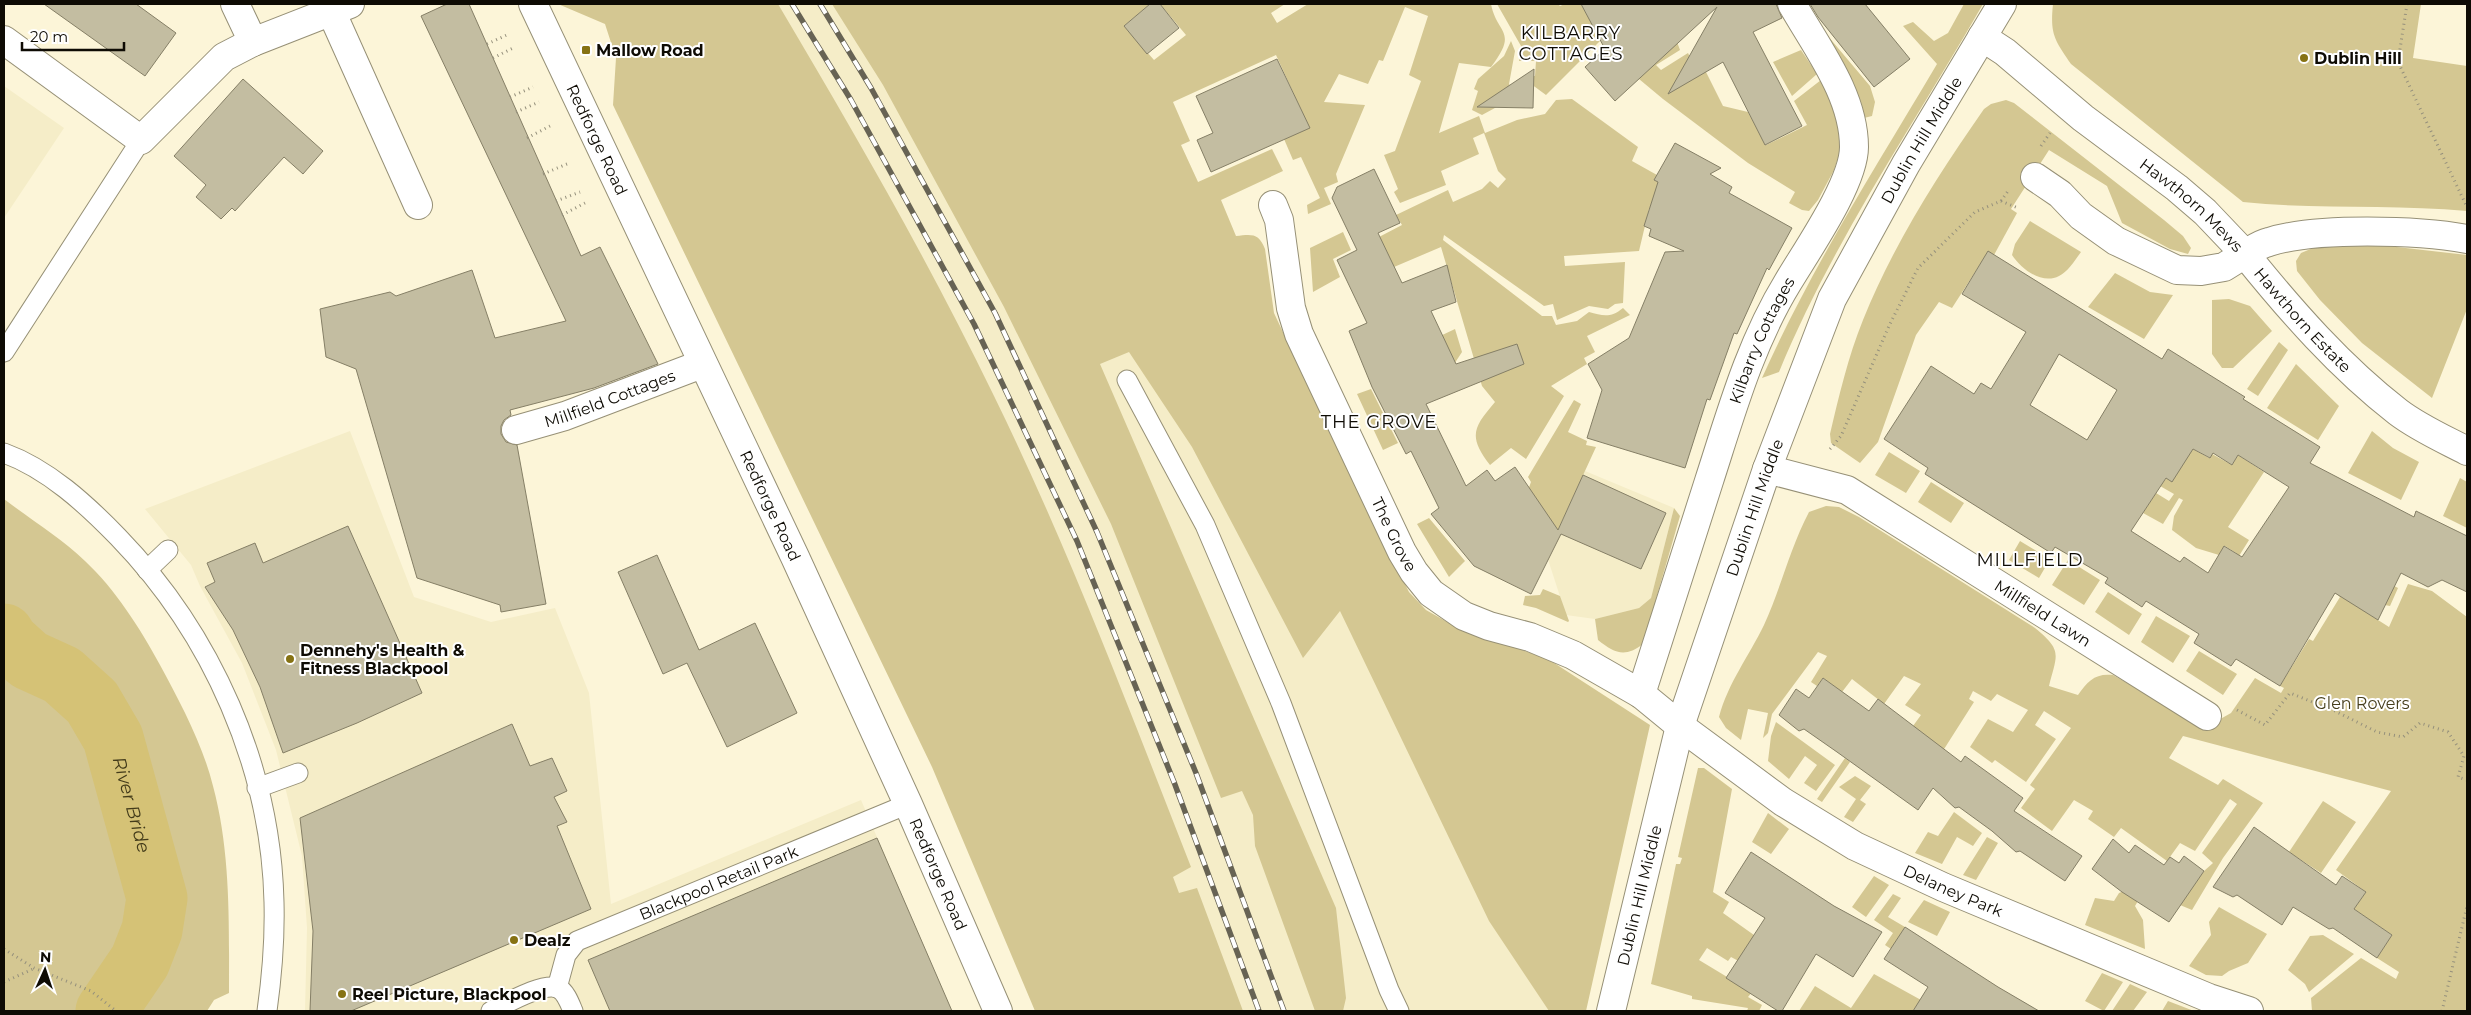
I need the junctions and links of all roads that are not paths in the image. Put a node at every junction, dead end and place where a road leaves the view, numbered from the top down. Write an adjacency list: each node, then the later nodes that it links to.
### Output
1 (235, 4): 8 (street)
2 (533, 4): 16 (street, Redforge Road)
3 (1792, 4): 24 (street, Kilbarry Cottages)
4 (2002, 4): 6 (street, Dublin Hill Middle)
5 (341, 7): 8 (street); 11 (street)
6 (1982, 37): 14 (street, Hawthorn Mews); 21 (street, Dublin Hill Middle)
7 (4, 40): 9 (street)
8 (253, 42): 9 (street)
9 (141, 140): 15 (lane)
10 (2035, 177): 14 (street, Hawthorn Estate)
11 (418, 205)
12 (1273, 205): 24 (street, The Grove)
13 (2467, 239): 14 (street, Hawthorn Mews)
14 (2245, 254): 19 (street, Hawthorn Estate)
15 (4, 352)
16 (702, 364): 18 (street, Millfield Cottages); 29 (street, Redforge Road)
17 (1127, 380): 35 (lane)
18 (516, 430)
19 (2467, 451)
20 (4, 453): 23 (lane)
21 (1767, 469): 25 (street, Millfield Lawn); 26 (street, Dublin Hill Middle)
22 (168, 550): 23 (lane)
23 (147, 570): 28 (lane)
24 (1641, 694): 26 (street, The Grove)
25 (2207, 716)
26 (1680, 726): 36 (street, Dublin Hill Middle); 37 (street, Delaney Park)
27 (298, 773): 28 (lane)
28 (257, 788): 31 (lane)
29 (908, 804): 30 (lane, Blackpool Retail Park); 34 (street, Redforge Road)
30 (557, 988): 32 (lane); 33 (lane)
31 (267, 1011)
32 (490, 1011)
33 (573, 1011)
34 (998, 1011)
35 (1399, 1011)
36 (1611, 1011)
37 (2249, 1011)

